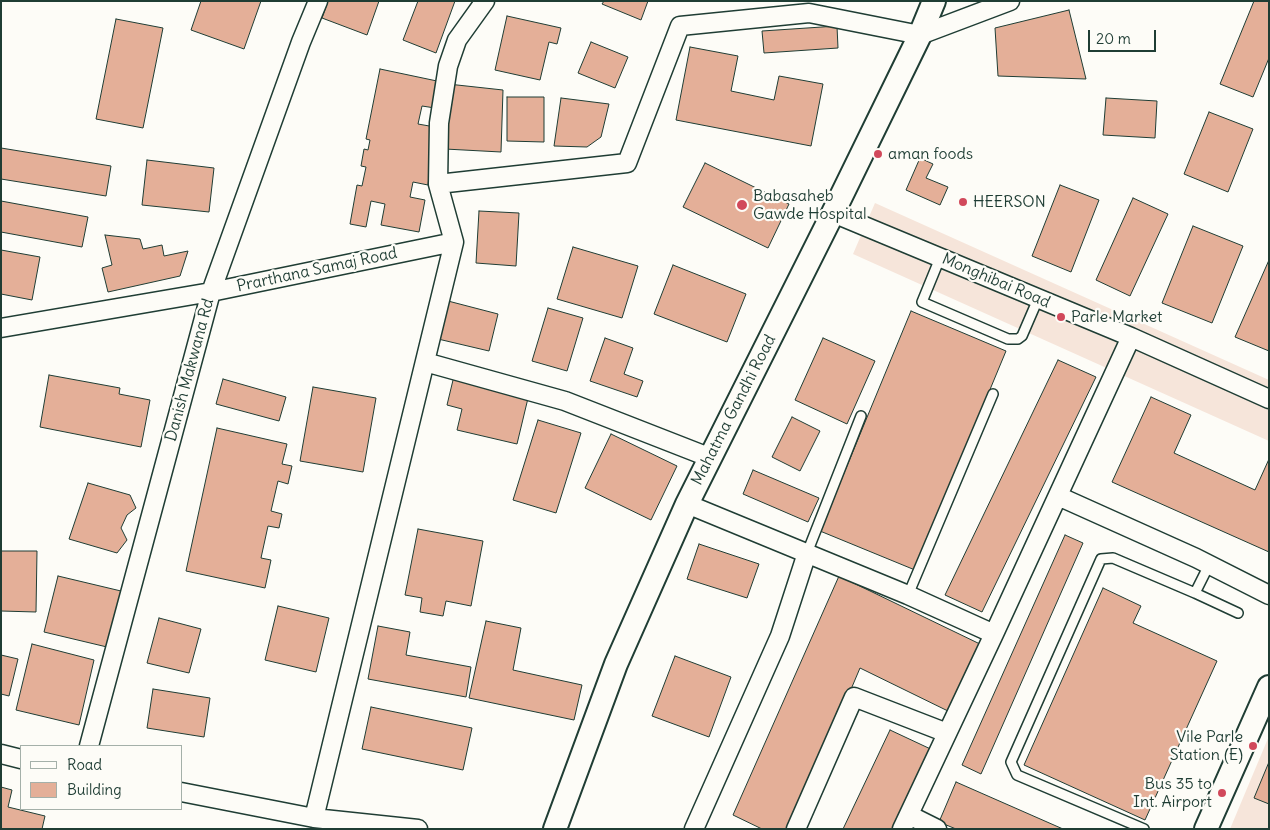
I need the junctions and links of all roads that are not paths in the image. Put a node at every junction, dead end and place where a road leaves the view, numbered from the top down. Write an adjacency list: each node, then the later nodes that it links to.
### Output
1 (318, 1): 10 (street, Danish Makwana Rd)
2 (485, 1): 6 (street)
3 (934, 1): 5 (street, Mahatma Gandhi Road)
4 (1010, 1): 5 (street)
5 (920, 35): 6 (street); 7 (street, Mahatma Gandhi Road)
6 (438, 184): 8 (street)
7 (833, 213): 9 (street, Monghibai Road); 18 (street, Mahatma Gandhi Road)
8 (454, 242): 10 (street, Prarthana Samaj Road); 14 (street)
9 (940, 258): 11 (street, Monghibai Road); 11 (lane)
10 (211, 292): 12 (street, Prarthana Samaj Road); 30 (street, Danish Makwana Rd)
11 (1038, 299): 13 (street, Monghibai Road)
12 (1, 328)
13 (1131, 337): 16 (street, Monghibai Road); 19 (street)
14 (425, 362): 18 (street); 34 (street)
15 (993, 394): 24 (lane)
16 (1269, 399)
17 (861, 416): 21 (lane)
18 (711, 458): 20 (street, Mahatma Gandhi Road)
19 (1058, 496): 22 (street); 27 (street)
20 (687, 504): 21 (street); 37 (street, Mahatma Gandhi Road)
21 (807, 553): 24 (street); 38 (street)
22 (1209, 565): 23 (lane); 25 (street)
23 (1196, 593): 26 (lane); 41 (lane)
24 (908, 595): 27 (street)
25 (1269, 595)
26 (1238, 613)
27 (994, 634): 29 (street)
28 (1269, 687): 42 (street)
29 (947, 733): 35 (street); 39 (street)
30 (88, 745)
31 (1, 754): 32 (street)
32 (20, 758)
33 (182, 792): 34 (street)
34 (314, 818): 36 (street)
35 (906, 822): 40 (street)
36 (418, 829)
37 (555, 829)
38 (694, 829)
39 (796, 829)
40 (937, 829)
41 (1144, 829)
42 (1206, 829)

